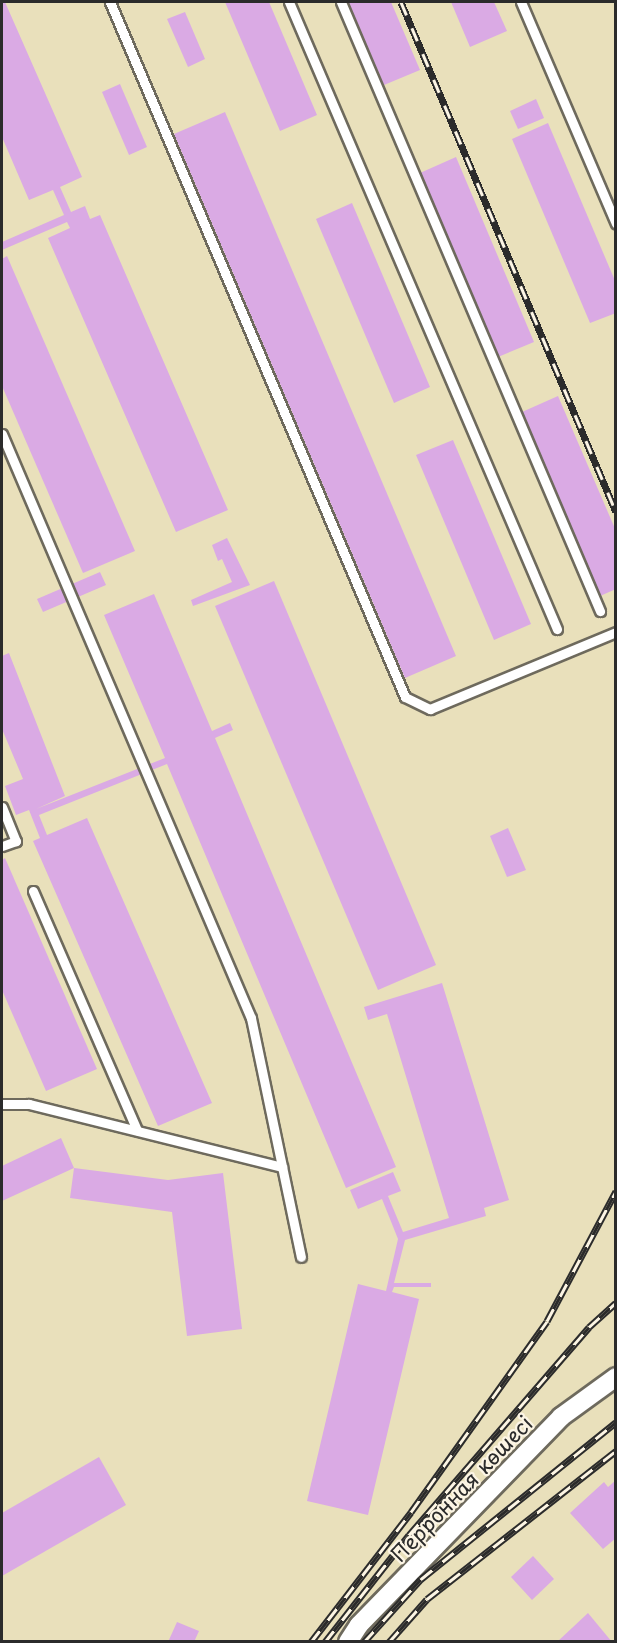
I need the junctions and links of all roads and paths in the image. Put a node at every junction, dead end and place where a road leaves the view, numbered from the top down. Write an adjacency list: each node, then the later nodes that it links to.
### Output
1 (110, 2): 9 (lane)
2 (289, 2): 8 (lane)
3 (341, 2): 7 (lane)
4 (521, 2): 5 (lane)
5 (615, 224)
6 (2, 434): 15 (lane)
7 (600, 611)
8 (557, 629)
9 (615, 632)
10 (2, 807): 11 (lane)
11 (2, 846)
12 (33, 891): 14 (lane)
13 (2, 1104): 14 (lane)
14 (137, 1130): 15 (lane)
15 (282, 1167): 16 (lane)
16 (302, 1257)
17 (615, 1377): 18 (street, Перронная көшесі)
18 (348, 1641)

